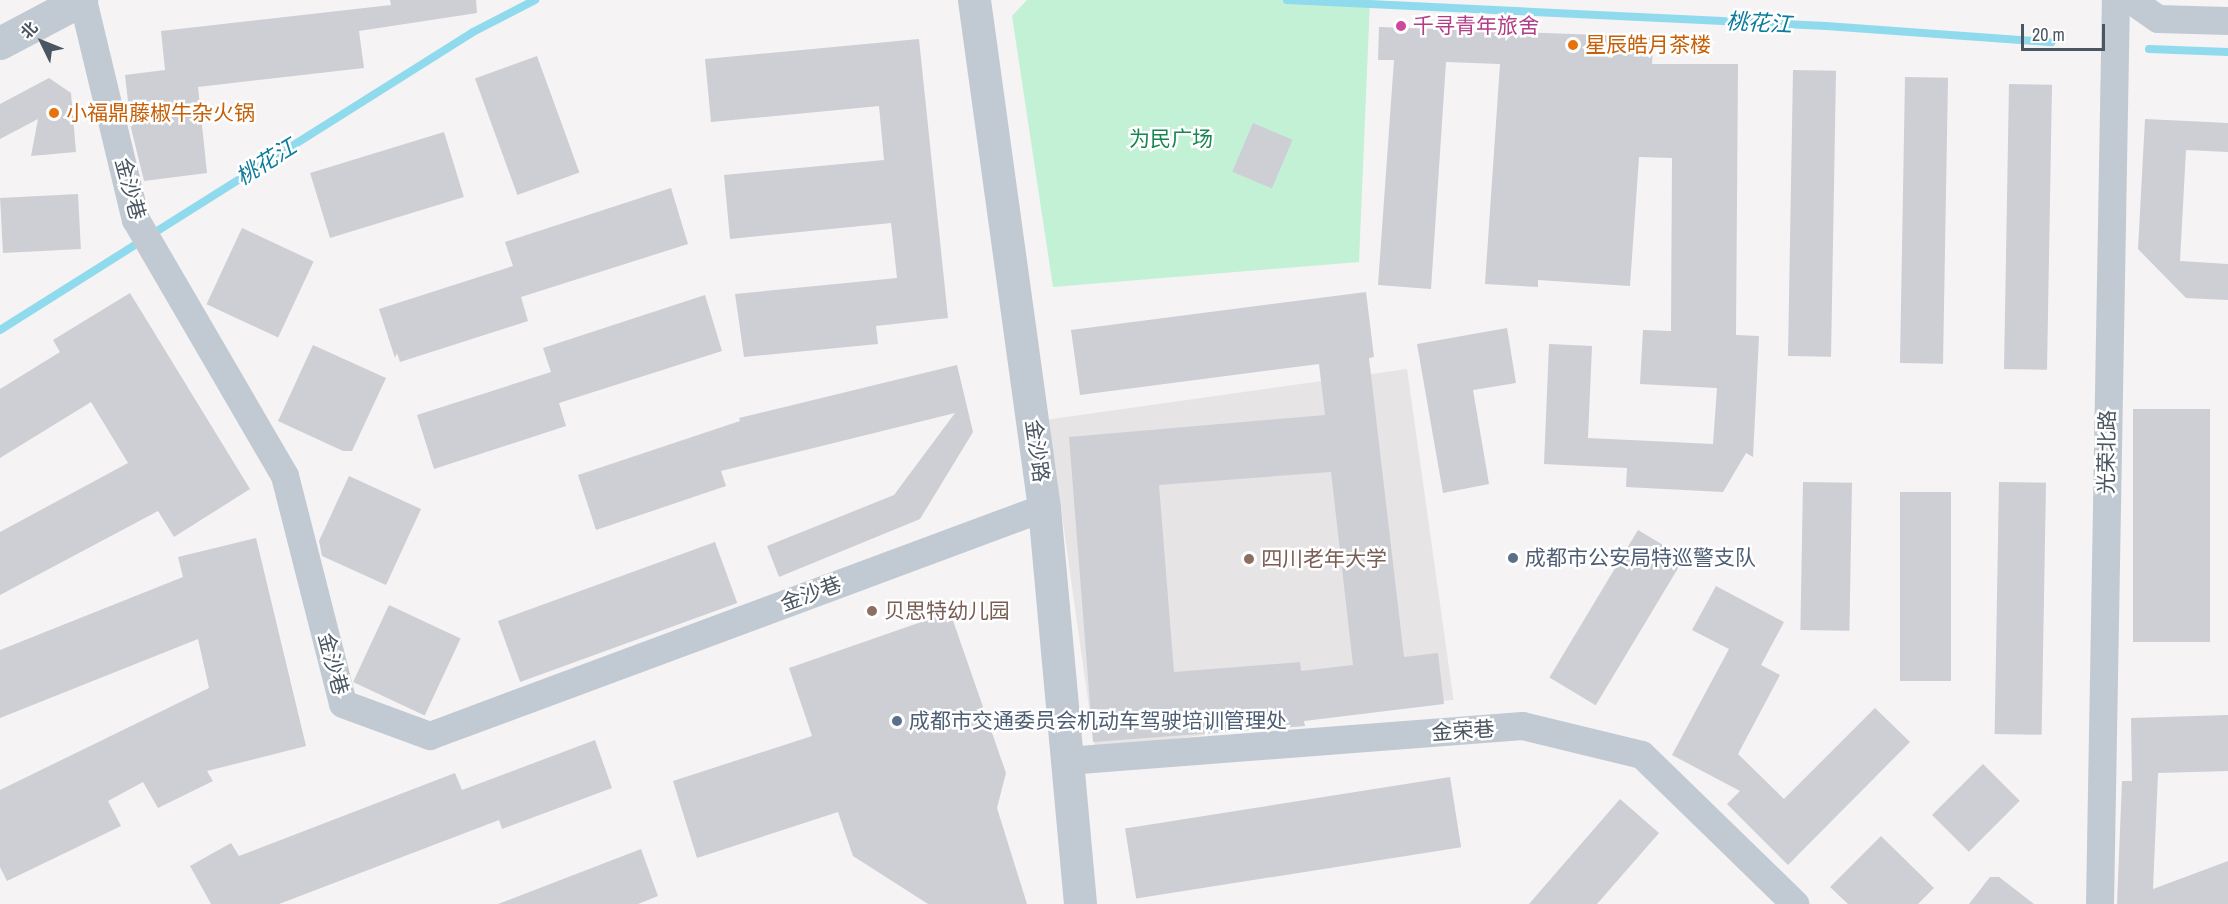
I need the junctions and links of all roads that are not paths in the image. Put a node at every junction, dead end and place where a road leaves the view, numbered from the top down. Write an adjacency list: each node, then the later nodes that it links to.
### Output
1 (82, 0): 6 (street); 7 (street, 金沙巷)
2 (974, 0): 7 (street, 金沙路)
3 (2116, 0): 9 (street, 光荣北路)
4 (2131, 0): 5 (street)
5 (2228, 21)
6 (0, 43)
7 (1044, 508): 8 (street, 金沙路)
8 (1067, 761): 10 (street, 金沙路); 11 (street, 金荣巷)
9 (2102, 903)
10 (1080, 904)
11 (1795, 904)

